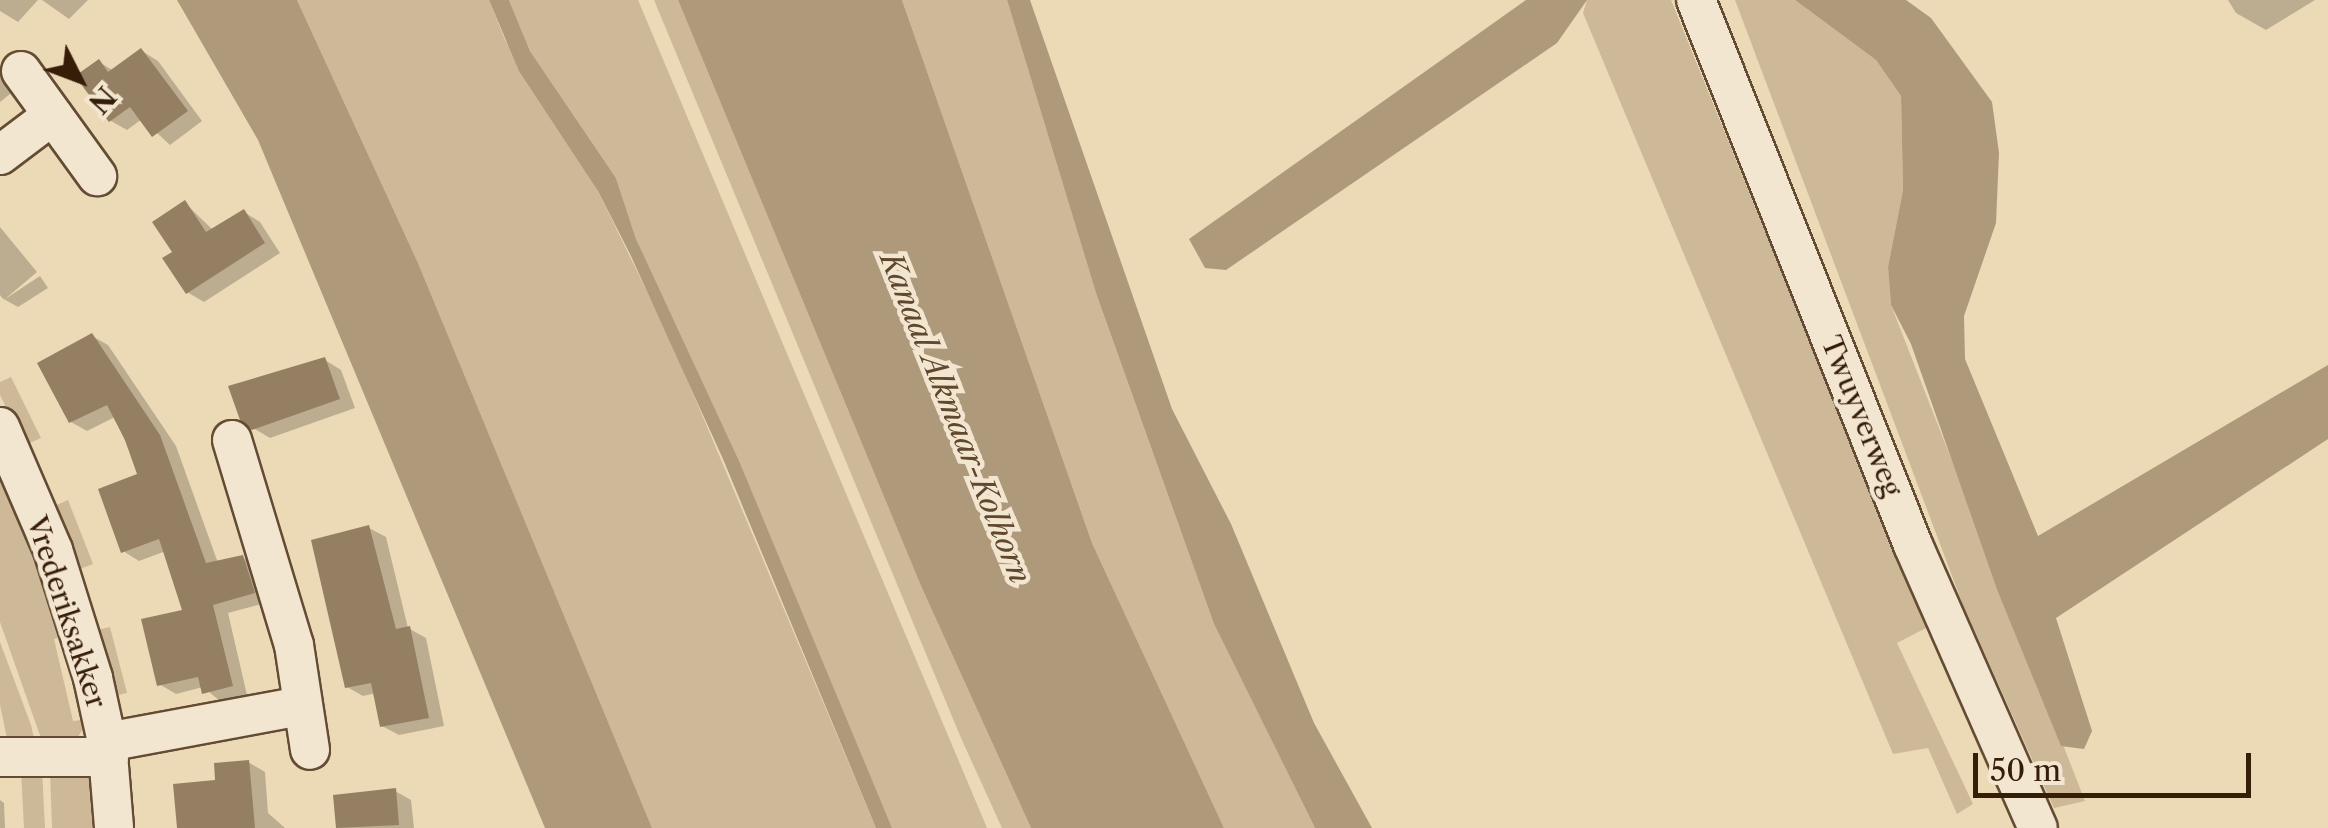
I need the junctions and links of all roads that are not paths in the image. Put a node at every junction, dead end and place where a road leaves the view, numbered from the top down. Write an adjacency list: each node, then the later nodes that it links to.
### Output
1 (1696, 0): 13 (street, Twuyverweg)
2 (21, 71): 3 (street)
3 (53, 115): 4 (street); 5 (street)
4 (0, 154)
5 (97, 176)
6 (0, 427): 9 (street, Vrederiksakker)
7 (232, 440): 8 (street)
8 (302, 706): 9 (street, Vrederiksakker); 10 (street)
9 (108, 750): 11 (street, Vrederiksakker); 12 (street, Vrederiksakker)
10 (310, 750)
11 (0, 757)
12 (114, 828)
13 (2038, 828)

